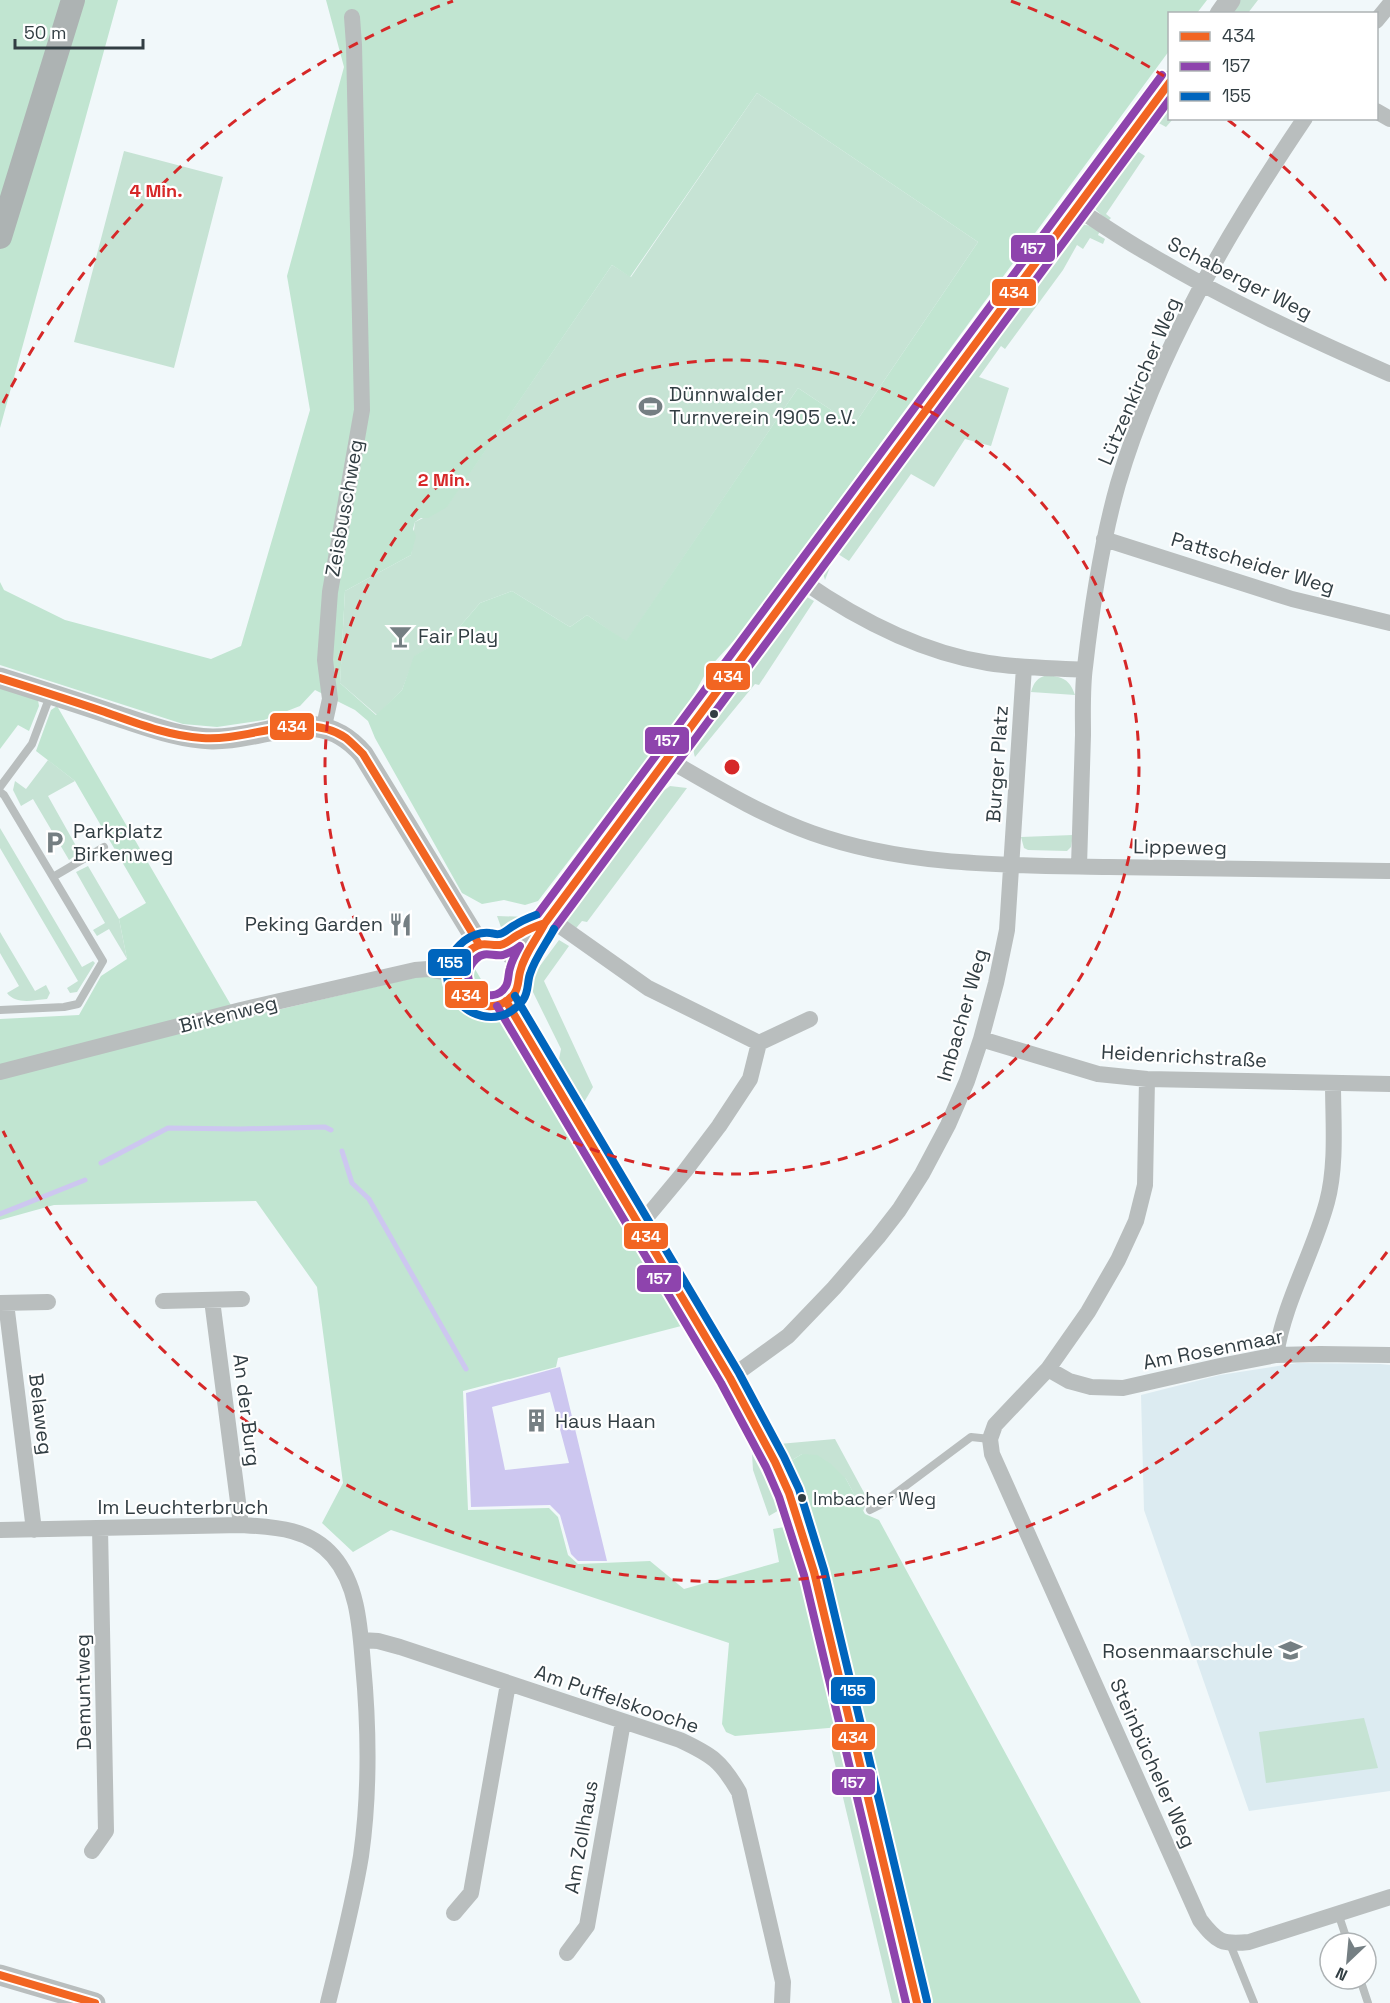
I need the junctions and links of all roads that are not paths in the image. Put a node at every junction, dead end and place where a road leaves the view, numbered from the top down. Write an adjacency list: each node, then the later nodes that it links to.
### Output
1 (73, 0): 8 (main road)
2 (1390, 4): 4 (street)
3 (352, 17): 18 (street, Zeisbuschweg)
4 (1378, 20)
5 (1168, 84): 7 (street)
6 (1304, 120): 9 (street, Lützenkircher Weg)
7 (1076, 208): 9 (street, Schaberger Weg); 12 (street)
8 (0, 237)
9 (1202, 284): 10 (street, Schaberger Weg); 11 (street, Lützenkircher Weg)
10 (1390, 374)
11 (1104, 539): 13 (street, Pattscheider Weg); 15 (street, Lützenkircher Weg)
12 (801, 580): 14 (street); 19 (street)
13 (1390, 623)
14 (1024, 667): 15 (street); 23 (street, Burger Platz)
15 (1084, 670): 24 (street, Lützenkircher Weg)
16 (0, 678): 17 (street)
17 (51, 694): 18 (street); 20 (lane)
18 (324, 726): 28 (street)
19 (667, 759): 23 (street, Lippeweg); 27 (street)
20 (0, 787)
21 (0, 792): 26 (lane)
22 (104, 847): 26 (lane)
23 (1012, 864): 24 (street, Lippeweg); 34 (street, Imbacher Weg)
24 (1079, 866): 25 (street, Lippeweg)
25 (1390, 872)
26 (53, 877): 32 (lane)
27 (547, 920): 28 (street); 29 (street); 35 (street)
28 (489, 945): 29 (street); 30 (street)
29 (520, 970): 31 (street)
30 (457, 975): 31 (street); 36 (street, Birkenweg)
31 (506, 1001): 40 (street)
32 (0, 1010)
33 (810, 1019): 35 (street)
34 (981, 1039): 37 (street, Heidenrichstraße); 49 (street, Imbacher Weg)
35 (759, 1043): 40 (street)
36 (0, 1072)
37 (1147, 1079): 38 (street, Heidenrichstraße); 48 (street)
38 (1333, 1083): 39 (street, Heidenrichstraße); 46 (street)
39 (1390, 1084)
40 (640, 1225): 49 (street)
41 (242, 1299): 42 (street)
42 (212, 1300): 43 (street); 52 (street, An der Burg)
43 (163, 1301)
44 (48, 1302): 45 (street, Belaweg)
45 (3, 1303): 55 (street, Belaweg)
46 (1276, 1355): 47 (street, Am Rosenmaar); 48 (street, Am Rosenmaar)
47 (1390, 1355)
48 (1048, 1369): 50 (street)
49 (730, 1378): 70 (street)
50 (990, 1439): 51 (lane); 64 (street, Steinbücheler Weg)
51 (870, 1510)
52 (241, 1525): 53 (street, Im Leuchterbruch); 56 (street, Im Leuchterbruch)
53 (100, 1528): 55 (street, Im Leuchterbruch); 59 (street, Demuntweg)
54 (0, 1530): 55 (street, Im Leuchterbruch)
55 (34, 1530)
56 (361, 1640): 57 (street, Am Puffelskooche); 68 (street, Im Leuchterbruch)
57 (508, 1684): 58 (street, Am Puffelskooche); 61 (street)
58 (623, 1722): 65 (street, Am Zollhaus); 69 (street, Am Puffelskooche)
59 (92, 1851)
60 (1390, 1897): 62 (street)
61 (454, 1913)
62 (1338, 1913): 63 (lane); 64 (street)
63 (1344, 1931)
64 (1230, 1944): 71 (lane)
65 (567, 1953)
66 (0, 1975): 67 (street)
67 (95, 2003)
68 (328, 2003)
69 (782, 2003)
70 (917, 2003)
71 (1254, 2003)

